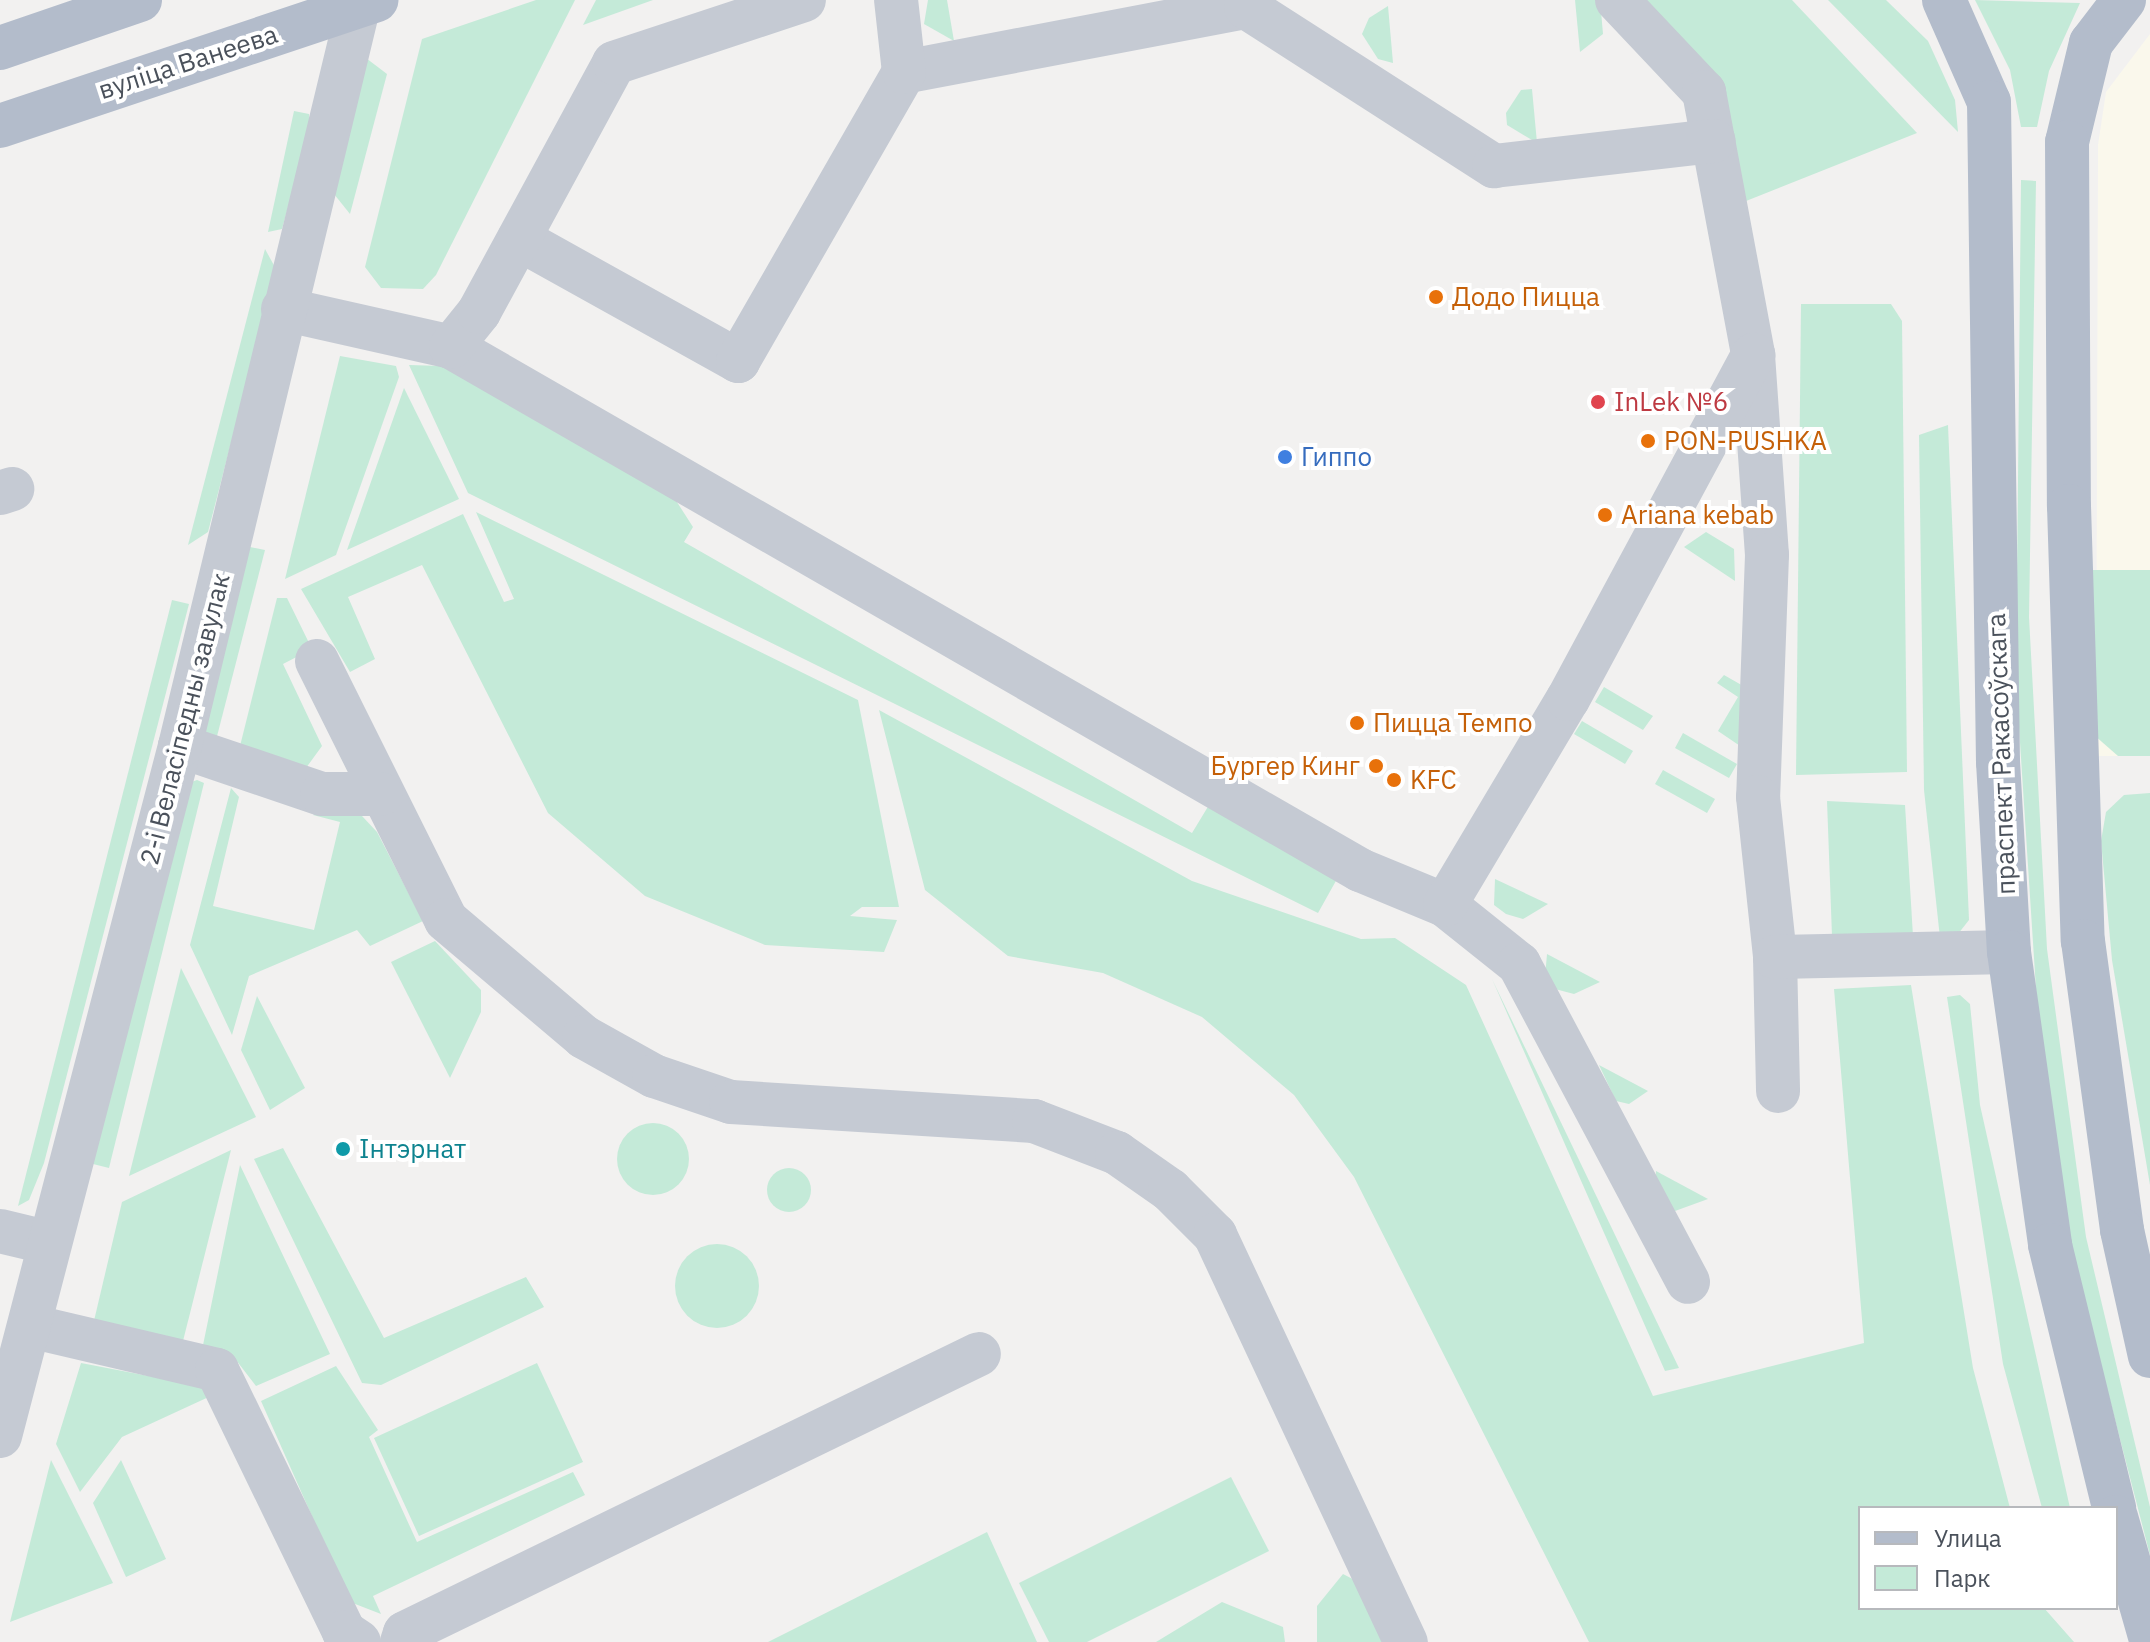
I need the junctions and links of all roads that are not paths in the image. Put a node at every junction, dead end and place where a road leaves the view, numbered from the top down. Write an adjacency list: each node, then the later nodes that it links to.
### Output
1 (140, 0): 9 (main road)
2 (804, 0): 13 (street)
3 (896, 0): 10 (street)
4 (1617, 0): 12 (street)
5 (1944, 0): 21 (main road, праспект Ракасоўскага)
6 (2124, 0): 29 (main road)
7 (365, 2): 11 (main road, вуліца Ванеева); 14 (street, 2-і Веласіпедны завулак)
8 (1201, 7): 10 (street); 12 (street)
9 (0, 48)
10 (904, 72): 13 (street)
11 (0, 126)
12 (1714, 141): 16 (street)
13 (519, 239): 15 (street)
14 (283, 309): 15 (street); 18 (street, 2-і Веласіпедны завулак)
15 (451, 347): 20 (street)
16 (1753, 355): 20 (street); 22 (street)
17 (317, 661): 19 (street)
18 (180, 746): 19 (street); 25 (street, 2-і Веласіпедны завулак)
19 (381, 794): 36 (street)
20 (1445, 905): 26 (street)
21 (2009, 952): 22 (street); 31 (main road, праспект Ракасоўскага)
22 (1775, 957): 23 (street)
23 (1778, 1091)
24 (0, 1231): 25 (street)
25 (50, 1243): 27 (street, 2-і Веласіпедны завулак)
26 (1688, 1282)
27 (30, 1326): 30 (street, 2-і Веласіпедны завулак); 34 (street)
28 (979, 1354): 35 (street)
29 (2150, 1356)
30 (0, 1436)
31 (2114, 1506)
32 (2118, 1524): 33 (main road)
33 (2150, 1636)
34 (359, 1642)
35 (402, 1642)
36 (1406, 1642)

